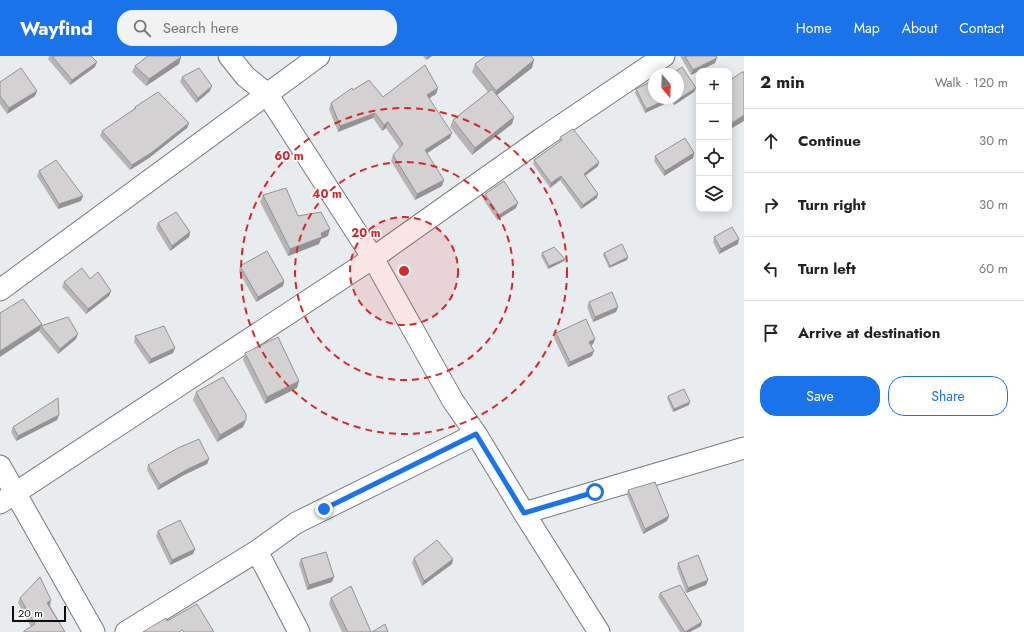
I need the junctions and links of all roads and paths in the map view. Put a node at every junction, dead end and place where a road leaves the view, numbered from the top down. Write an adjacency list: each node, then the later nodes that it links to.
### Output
1 (230, 56): 4 (street)
2 (319, 56): 4 (street)
3 (664, 56): 5 (street)
4 (267, 94): 5 (street); 6 (street)
5 (373, 258): 7 (street); 10 (street)
6 (0, 290)
7 (476, 434): 11 (street); 12 (street)
8 (744, 448): 11 (street)
9 (0, 466): 10 (street)
10 (8, 498): 13 (street)
11 (524, 513): 16 (street)
12 (257, 551): 14 (street); 15 (street)
13 (94, 632)
14 (126, 632)
15 (299, 632)
16 (599, 632)

